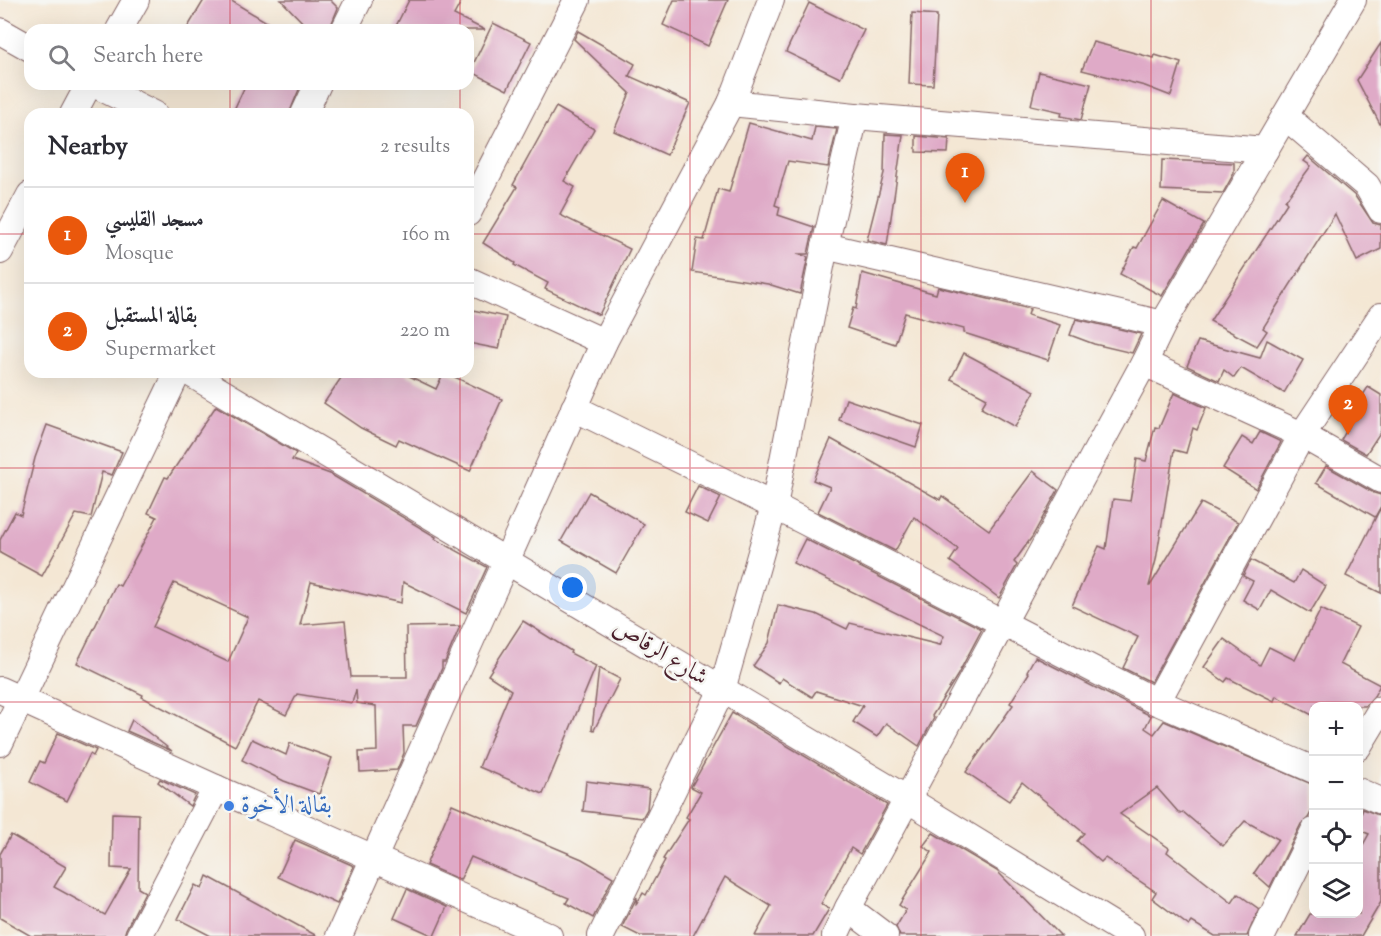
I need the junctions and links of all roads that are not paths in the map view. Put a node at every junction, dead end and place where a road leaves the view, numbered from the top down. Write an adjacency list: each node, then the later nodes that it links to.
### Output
1 (136, 0): 6 (street)
2 (359, 0): 7 (street)
3 (578, 0): 20 (street)
4 (771, 0): 13 (street)
5 (1353, 0): 18 (street)
6 (122, 24)
7 (347, 24)
8 (0, 32): 9 (street)
9 (24, 45)
10 (86, 90): 14 (street)
11 (106, 90): 15 (street)
12 (315, 90): 16 (street)
13 (731, 104): 17 (street); 28 (street)
14 (76, 108)
15 (142, 108)
16 (307, 108)
17 (855, 116): 19 (street); 23 (street)
18 (1285, 116): 19 (street); 22 (street)
19 (1265, 150): 27 (street)
20 (474, 201)
21 (24, 206): 24 (street)
22 (1381, 210)
23 (825, 246): 27 (street); 35 (street)
24 (0, 251)
25 (474, 283): 28 (street)
26 (1381, 316): 33 (street)
27 (1163, 324): 29 (street)
28 (604, 342): 32 (street)
29 (1144, 363): 33 (street); 37 (street)
30 (175, 378): 39 (street)
31 (198, 378): 36 (street, شارع الرقاص)
32 (574, 408): 35 (street); 36 (street)
33 (1302, 435): 34 (street); 40 (street)
34 (1381, 480)
35 (774, 506): 37 (street); 38 (street)
36 (505, 562): 38 (street, شارع الرقاص); 50 (street)
37 (1002, 624): 40 (street); 47 (street)
38 (722, 690): 47 (street, شارع الرقاص); 55 (street)
39 (10, 695): 43 (street); 45 (street)
40 (1157, 702): 44 (street)
41 (1381, 709): 42 (street)
42 (1363, 740)
43 (0, 743)
44 (1309, 768)
45 (216, 788): 50 (street); 52 (street)
46 (1363, 793): 48 (street)
47 (907, 799): 51 (street); 58 (street, شارع الرقاص)
48 (1381, 801)
49 (1309, 841): 59 (street)
50 (374, 858): 53 (street); 54 (street)
51 (848, 908): 56 (street); 57 (street)
52 (139, 936)
53 (339, 936)
54 (549, 936)
55 (601, 936)
56 (835, 936)
57 (885, 936)
58 (1131, 936)
59 (1262, 936)

